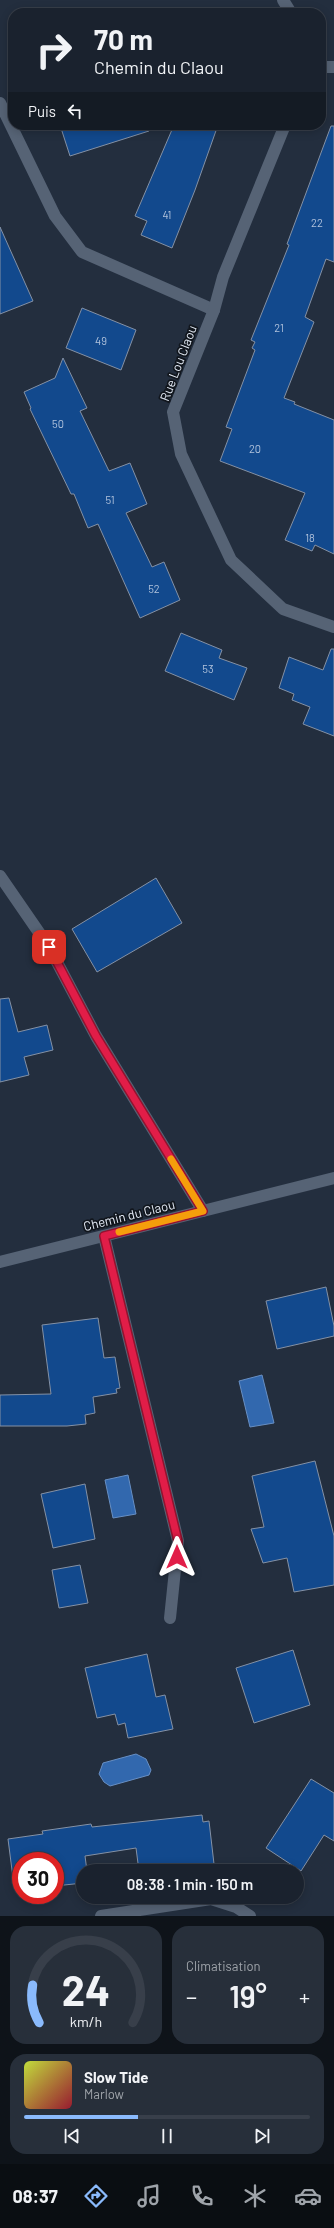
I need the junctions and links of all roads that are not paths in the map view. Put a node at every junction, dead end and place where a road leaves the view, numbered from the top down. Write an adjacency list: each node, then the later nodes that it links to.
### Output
1 (0, 103): 2 (street)
2 (8, 119)
3 (13, 130): 5 (street)
4 (283, 130): 5 (street, Rue Lou Claou)
5 (214, 310): 6 (street, Rue Lou Claou)
6 (334, 627)
7 (0, 876): 9 (street)
8 (334, 1178): 9 (street, Chemin du Claou)
9 (203, 1211): 10 (street, Chemin du Claou)
10 (104, 1236): 11 (street, Chemin du Claou); 12 (street)
11 (0, 1262)
12 (170, 1618)
13 (101, 1916): 14 (street)
14 (250, 1916)

